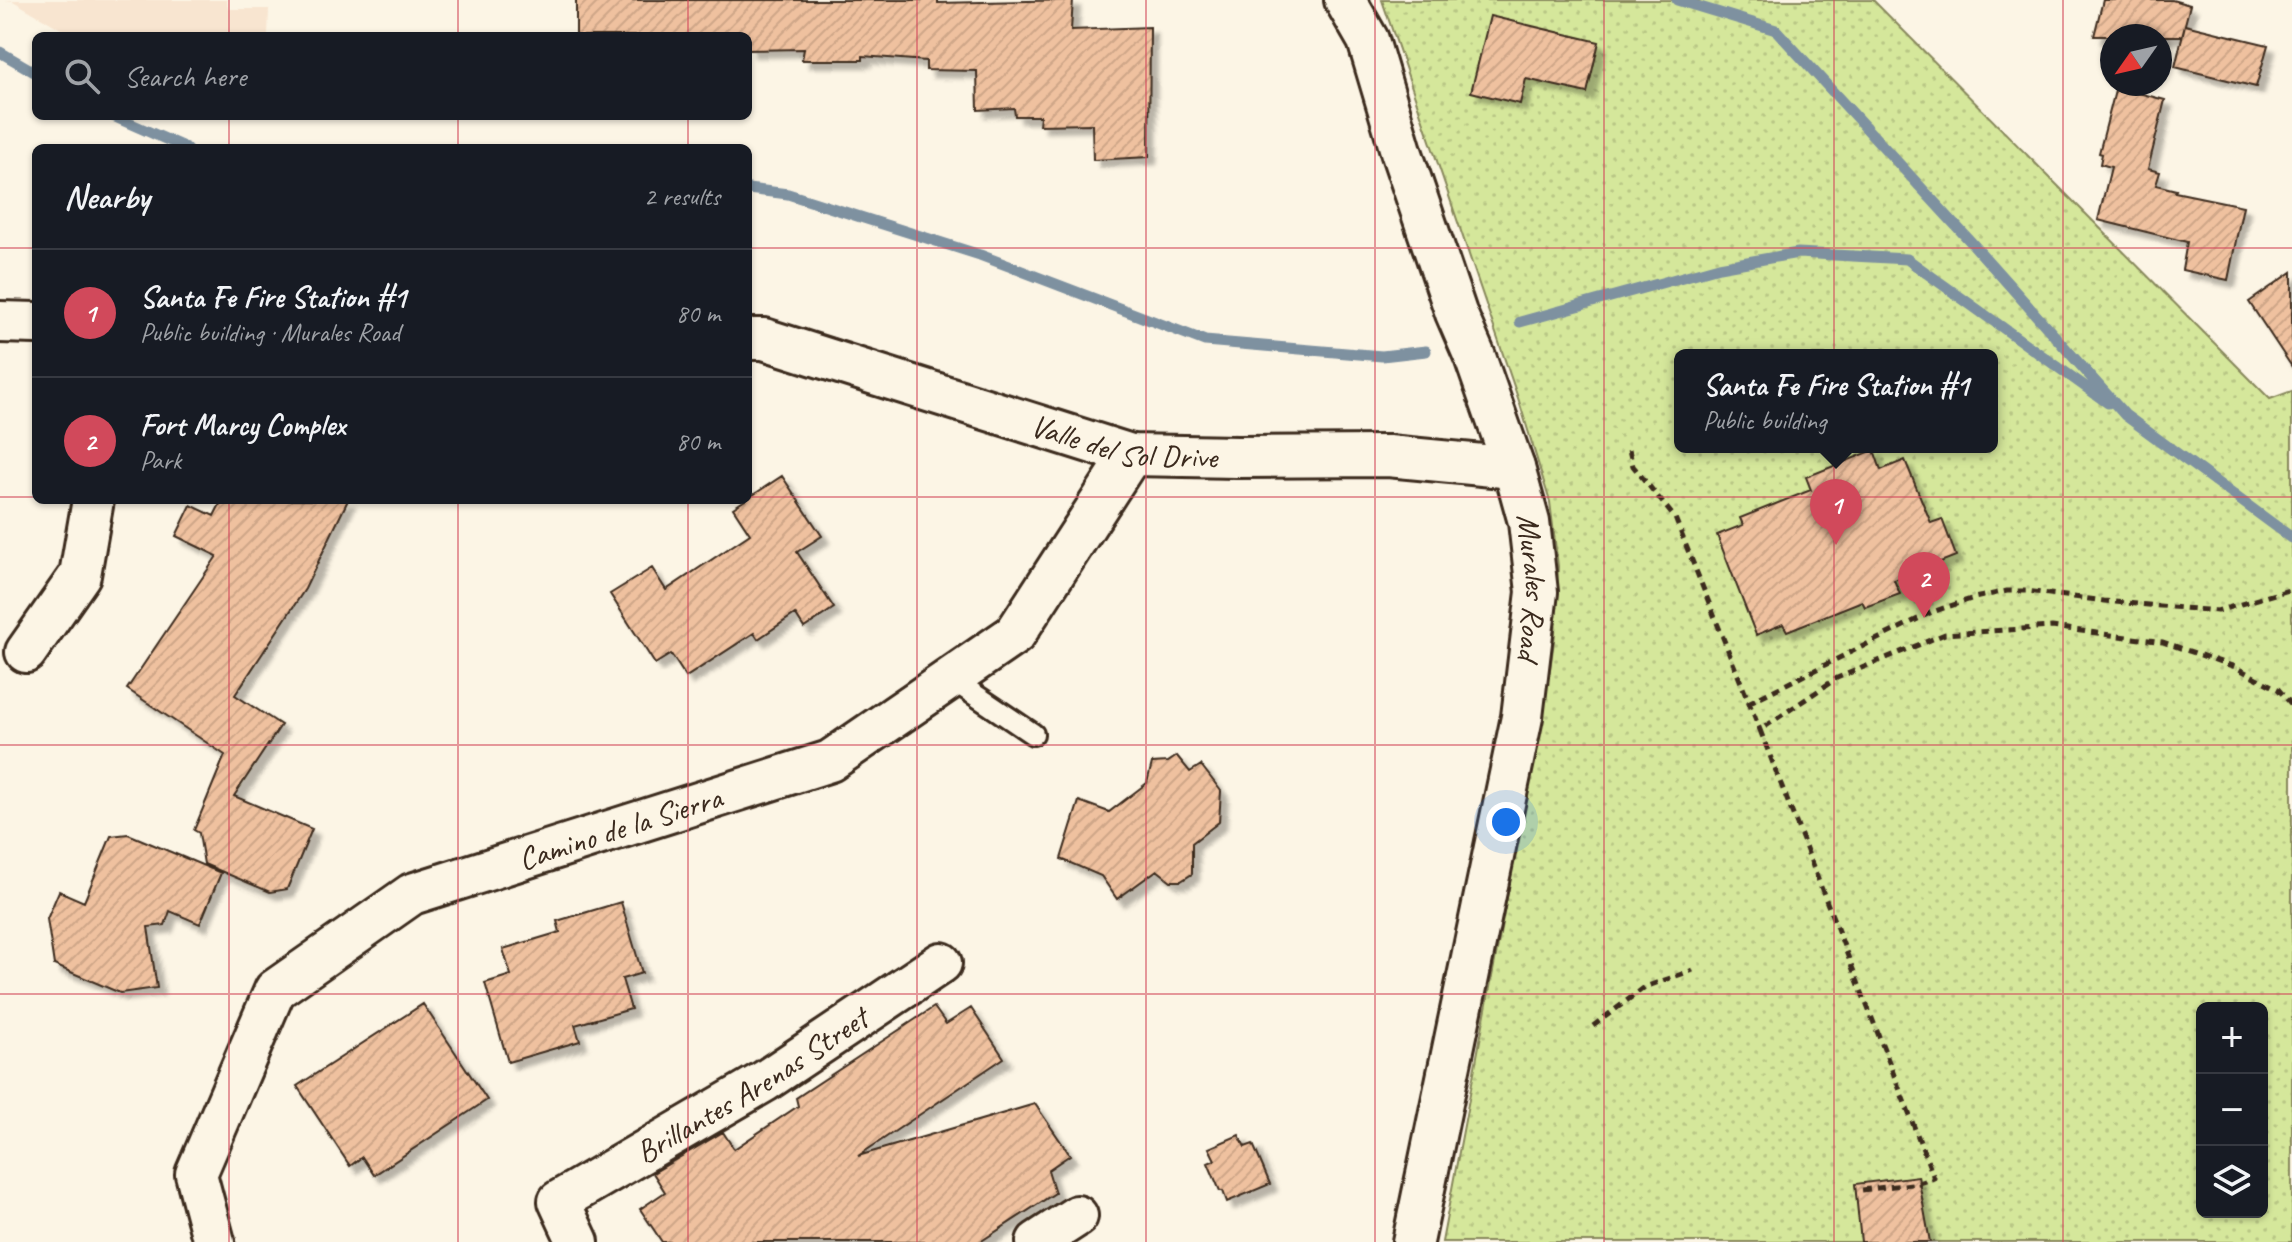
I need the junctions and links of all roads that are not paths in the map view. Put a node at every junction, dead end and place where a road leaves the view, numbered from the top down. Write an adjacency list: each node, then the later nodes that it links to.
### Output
1 (1345, 0): 6 (street, Murales Road)
2 (0, 322): 3 (street)
3 (32, 323)
4 (752, 339): 5 (street, Valle del Sol Drive)
5 (1131, 455): 6 (street, Valle del Sol Drive); 9 (street, Camino de la Sierra)
6 (1514, 468): 16 (street, Murales Road)
7 (92, 504): 8 (street)
8 (26, 652)
9 (950, 678): 10 (lane); 13 (street, Camino de la Sierra)
10 (1033, 734)
11 (941, 963): 14 (street, Brillantes Arenas Street)
12 (1077, 1216): 15 (street)
13 (214, 1242)
14 (578, 1242)
15 (1037, 1242)
16 (1413, 1242)

